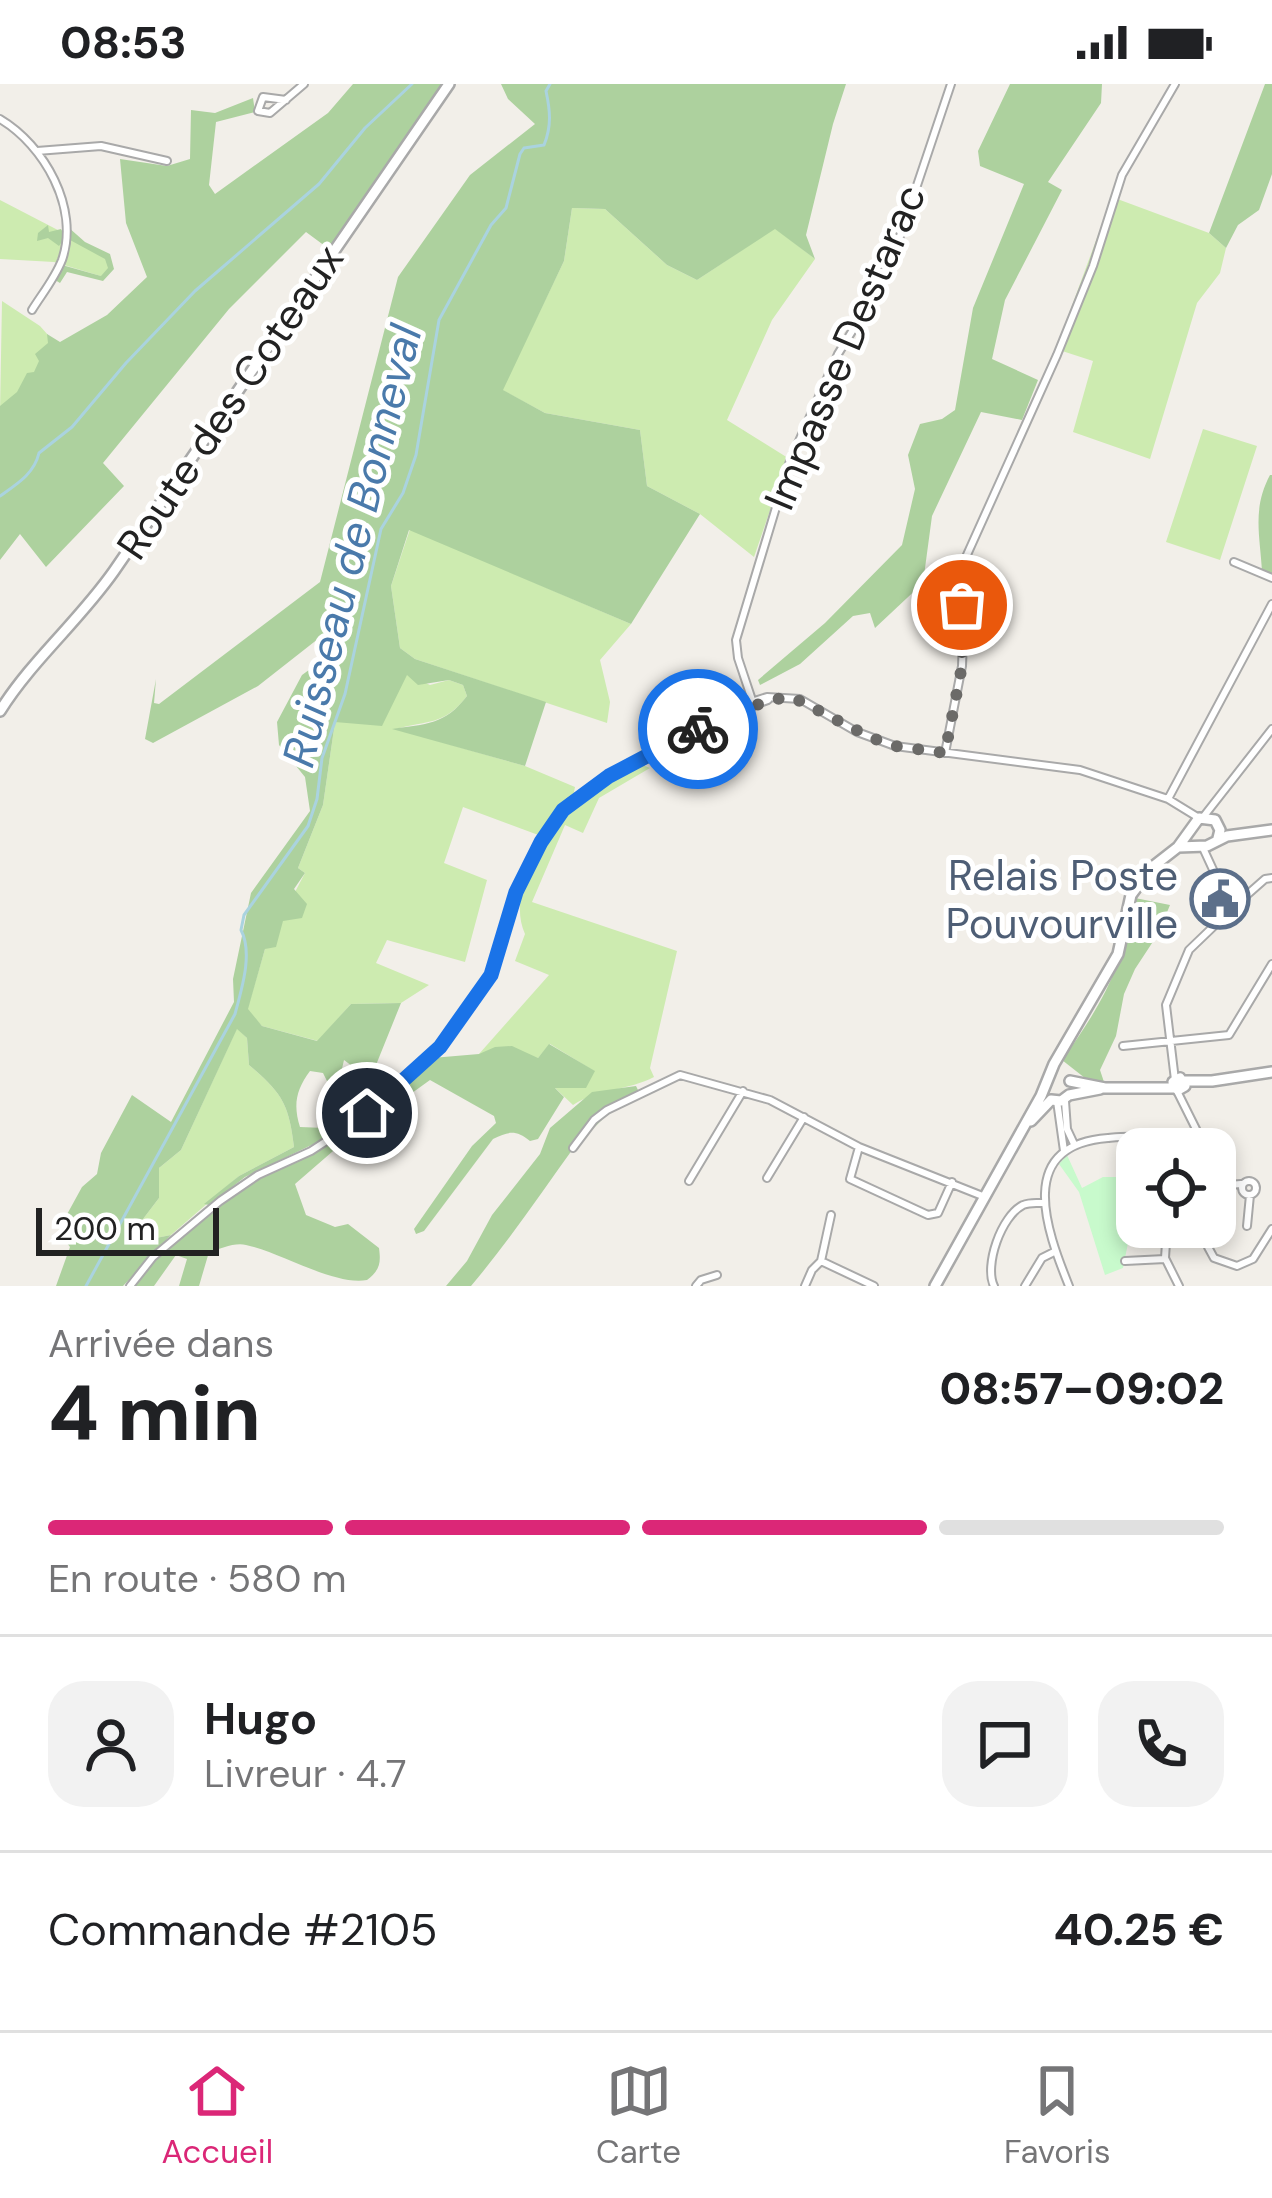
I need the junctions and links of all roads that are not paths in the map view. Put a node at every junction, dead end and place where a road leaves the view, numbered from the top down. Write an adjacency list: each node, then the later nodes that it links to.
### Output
1 (304, 84): 5 (street)
2 (449, 84): 14 (street, Route des Coteaux)
3 (951, 84): 13 (street, Impasse Destarac)
4 (1175, 84): 16 (street)
5 (286, 100)
6 (0, 119): 7 (street)
7 (37, 152): 8 (street); 9 (street)
8 (167, 161)
9 (32, 310)
10 (1234, 562): 11 (street)
11 (1272, 578)
12 (1272, 604): 17 (street)
13 (754, 702): 16 (street); 63 (street)
14 (0, 712)
15 (1272, 729): 18 (street)
16 (945, 753): 17 (street)
17 (1168, 800): 19 (street)
18 (1216, 803): 20 (street); 23 (street)
19 (1178, 808): 20 (street); 21 (street)
20 (1201, 817): 21 (street); 23 (street)
21 (1190, 830): 24 (street); 25 (street)
22 (1272, 830): 23 (street)
23 (1217, 833): 24 (street); 26 (street)
24 (1199, 845): 25 (street); 26 (street)
25 (1178, 847): 32 (street)
26 (1211, 865): 28 (street)
27 (1272, 878): 28 (street)
28 (1240, 901): 30 (street)
29 (1272, 964): 30 (street)
30 (1168, 1043): 31 (street); 36 (street)
31 (1123, 1046)
32 (1058, 1058): 34 (street); 35 (street)
33 (1272, 1072): 36 (street)
34 (1050, 1076): 35 (street); 39 (street)
35 (1066, 1077): 37 (street); 39 (street)
36 (1180, 1084): 37 (street); 41 (street)
37 (1105, 1088): 39 (street)
38 (743, 1091): 40 (street); 45 (street); 48 (street)
39 (1057, 1097): 43 (street); 46 (street); 51 (street)
40 (804, 1117): 44 (street); 47 (street)
41 (1198, 1128)
42 (1116, 1139): 43 (street)
43 (1074, 1144): 46 (street)
44 (859, 1147): 49 (street); 49 (street)
45 (574, 1148)
46 (1064, 1151): 52 (street)
47 (767, 1178)
48 (689, 1181)
49 (952, 1182): 51 (street)
50 (1236, 1184): 54 (street)
51 (986, 1197): 67 (street)
52 (1043, 1203): 58 (street); 68 (street)
53 (831, 1215): 60 (street)
54 (1247, 1226)
55 (1272, 1229): 57 (street)
56 (1166, 1248): 59 (street)
57 (1210, 1248)
58 (1054, 1252): 69 (street); 70 (street)
59 (1165, 1259): 61 (street); 71 (street)
60 (821, 1261): 65 (street); 66 (street)
61 (1125, 1261)
62 (717, 1275): 64 (street)
63 (130, 1286)
64 (696, 1286)
65 (805, 1286)
66 (874, 1286)
67 (935, 1286)
68 (994, 1286)
69 (1024, 1286)
70 (1069, 1286)
71 (1179, 1286)

